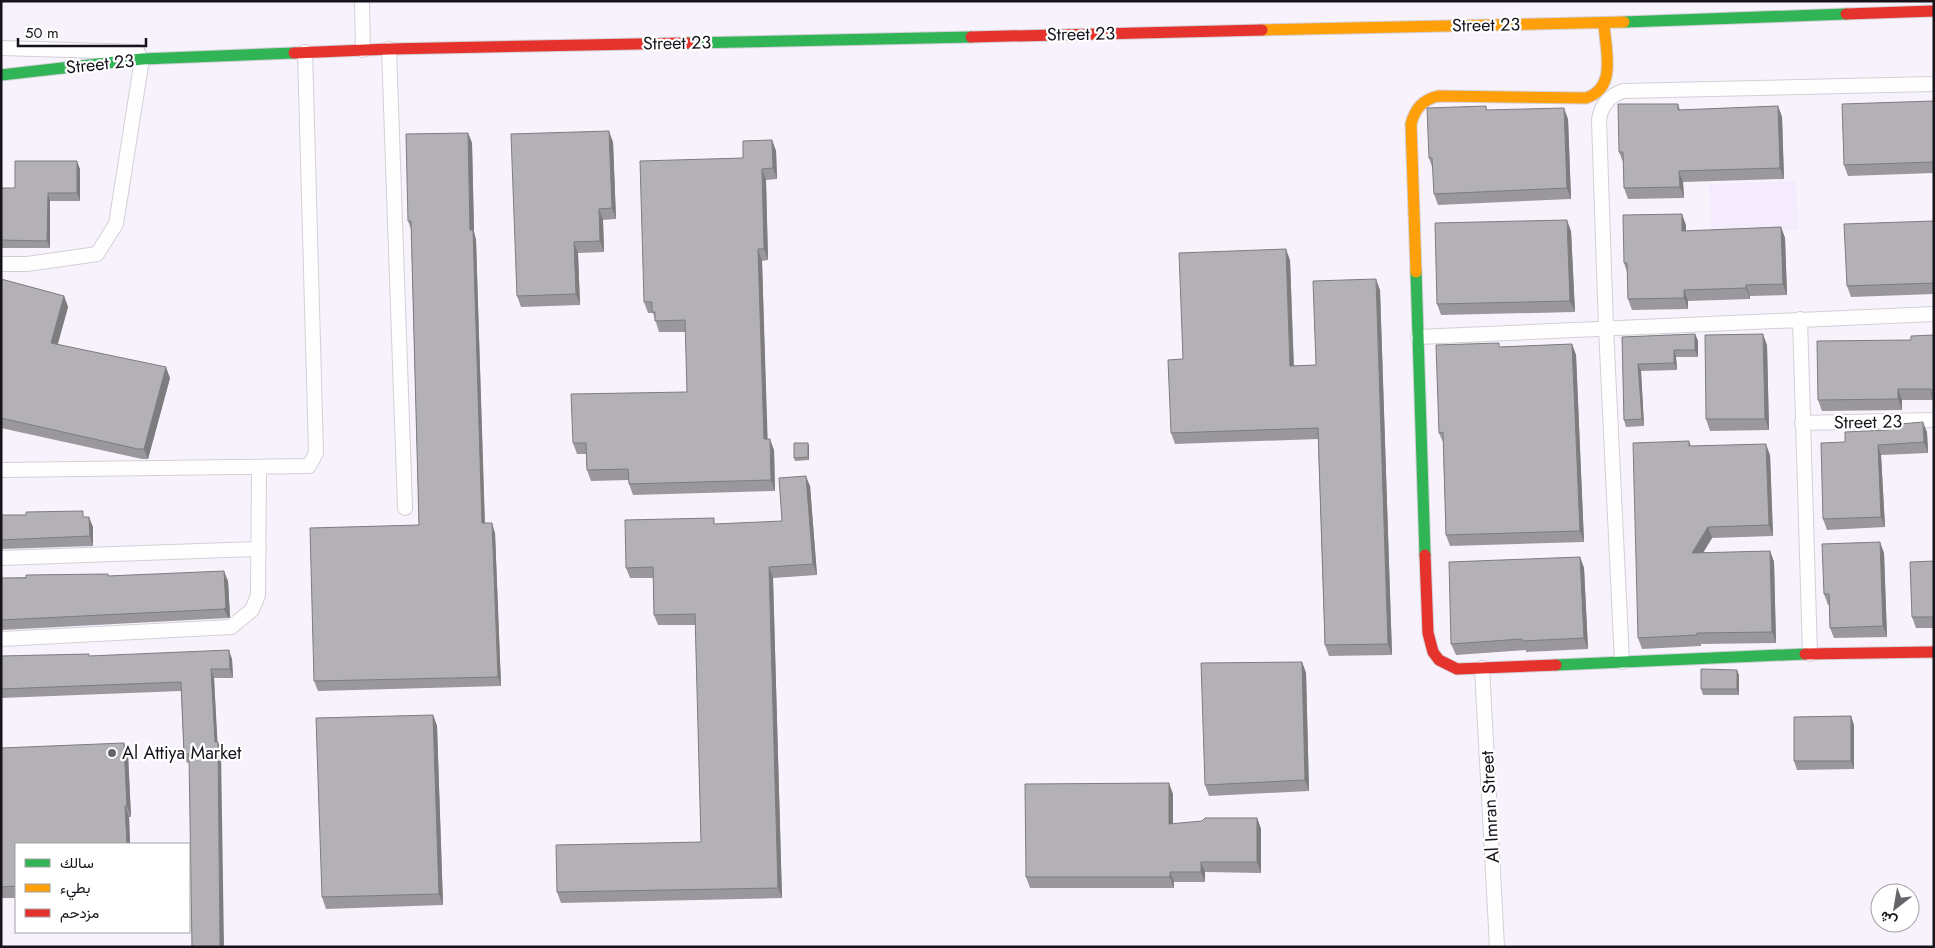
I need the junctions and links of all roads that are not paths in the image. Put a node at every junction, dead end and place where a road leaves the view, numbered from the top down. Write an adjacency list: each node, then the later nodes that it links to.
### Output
1 (362, 1): 6 (street)
2 (1934, 11): 3 (street, Street 23)
3 (1604, 23): 5 (street, Street 23); 16 (street)
4 (1, 48): 8 (street, Street 23)
5 (389, 49): 6 (street, Street 23); 21 (street)
6 (363, 50): 7 (street, Street 23)
7 (305, 52): 8 (street, Street 23); 19 (street)
8 (229, 54): 9 (street, Street 23)
9 (142, 60): 10 (street, Street 23); 12 (street)
10 (1, 75)
11 (1934, 84): 15 (street)
12 (1, 264)
13 (1934, 314): 14 (street)
14 (1800, 319): 15 (street); 18 (street)
15 (1606, 328): 16 (street); 27 (street)
16 (1418, 337): 28 (street)
17 (1934, 420): 18 (street, Street 23)
18 (1802, 423): 26 (street)
19 (259, 467): 20 (street); 22 (street)
20 (1, 470)
21 (405, 508)
22 (259, 549): 23 (street); 24 (street)
23 (1, 558)
24 (1, 639)
25 (1934, 652): 26 (street)
26 (1810, 654): 27 (street)
27 (1622, 662): 28 (street)
28 (1482, 668): 29 (street, Al Imran Street)
29 (1497, 947)

